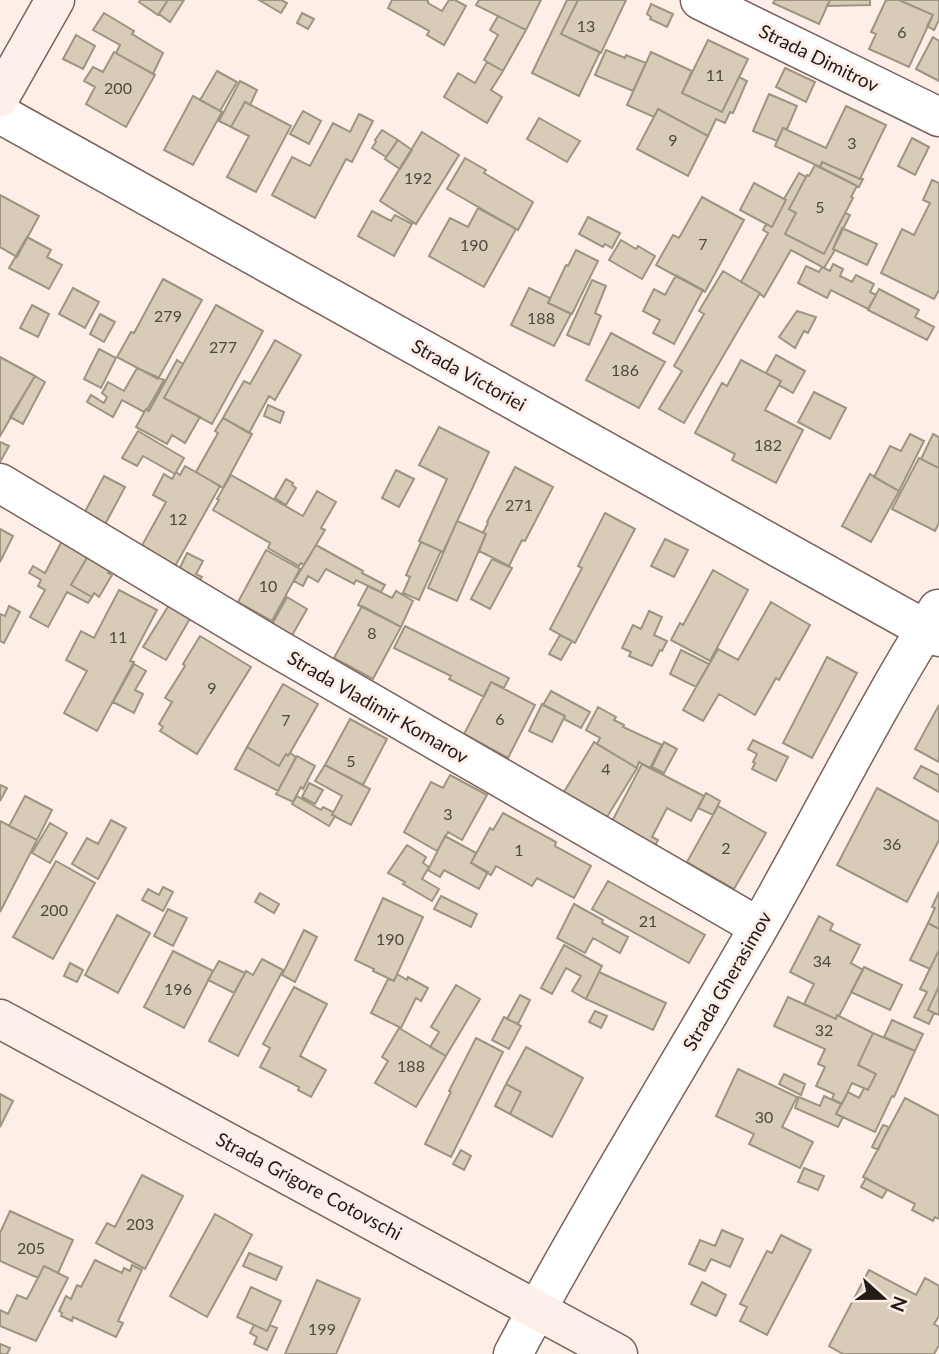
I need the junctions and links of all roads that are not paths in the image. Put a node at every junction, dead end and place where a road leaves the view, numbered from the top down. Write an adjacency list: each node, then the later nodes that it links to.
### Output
1 (55, 0): 3 (street)
2 (700, 0): 5 (street, Strada Dimitrov)
3 (0, 97)
4 (0, 114): 7 (street, Strada Victoriei)
5 (939, 117)
6 (0, 483): 8 (street, Strada Vladimir Komarov)
7 (934, 625): 8 (street, Strada Gherasimov)
8 (759, 927): 10 (street, Strada Gherasimov)
9 (0, 1019): 10 (street, Strada Grigore Cotovschi)
10 (537, 1309): 11 (street, Strada Gherasimov); 12 (street, Strada Grigore Cotovschi)
11 (513, 1354)
12 (618, 1354)

